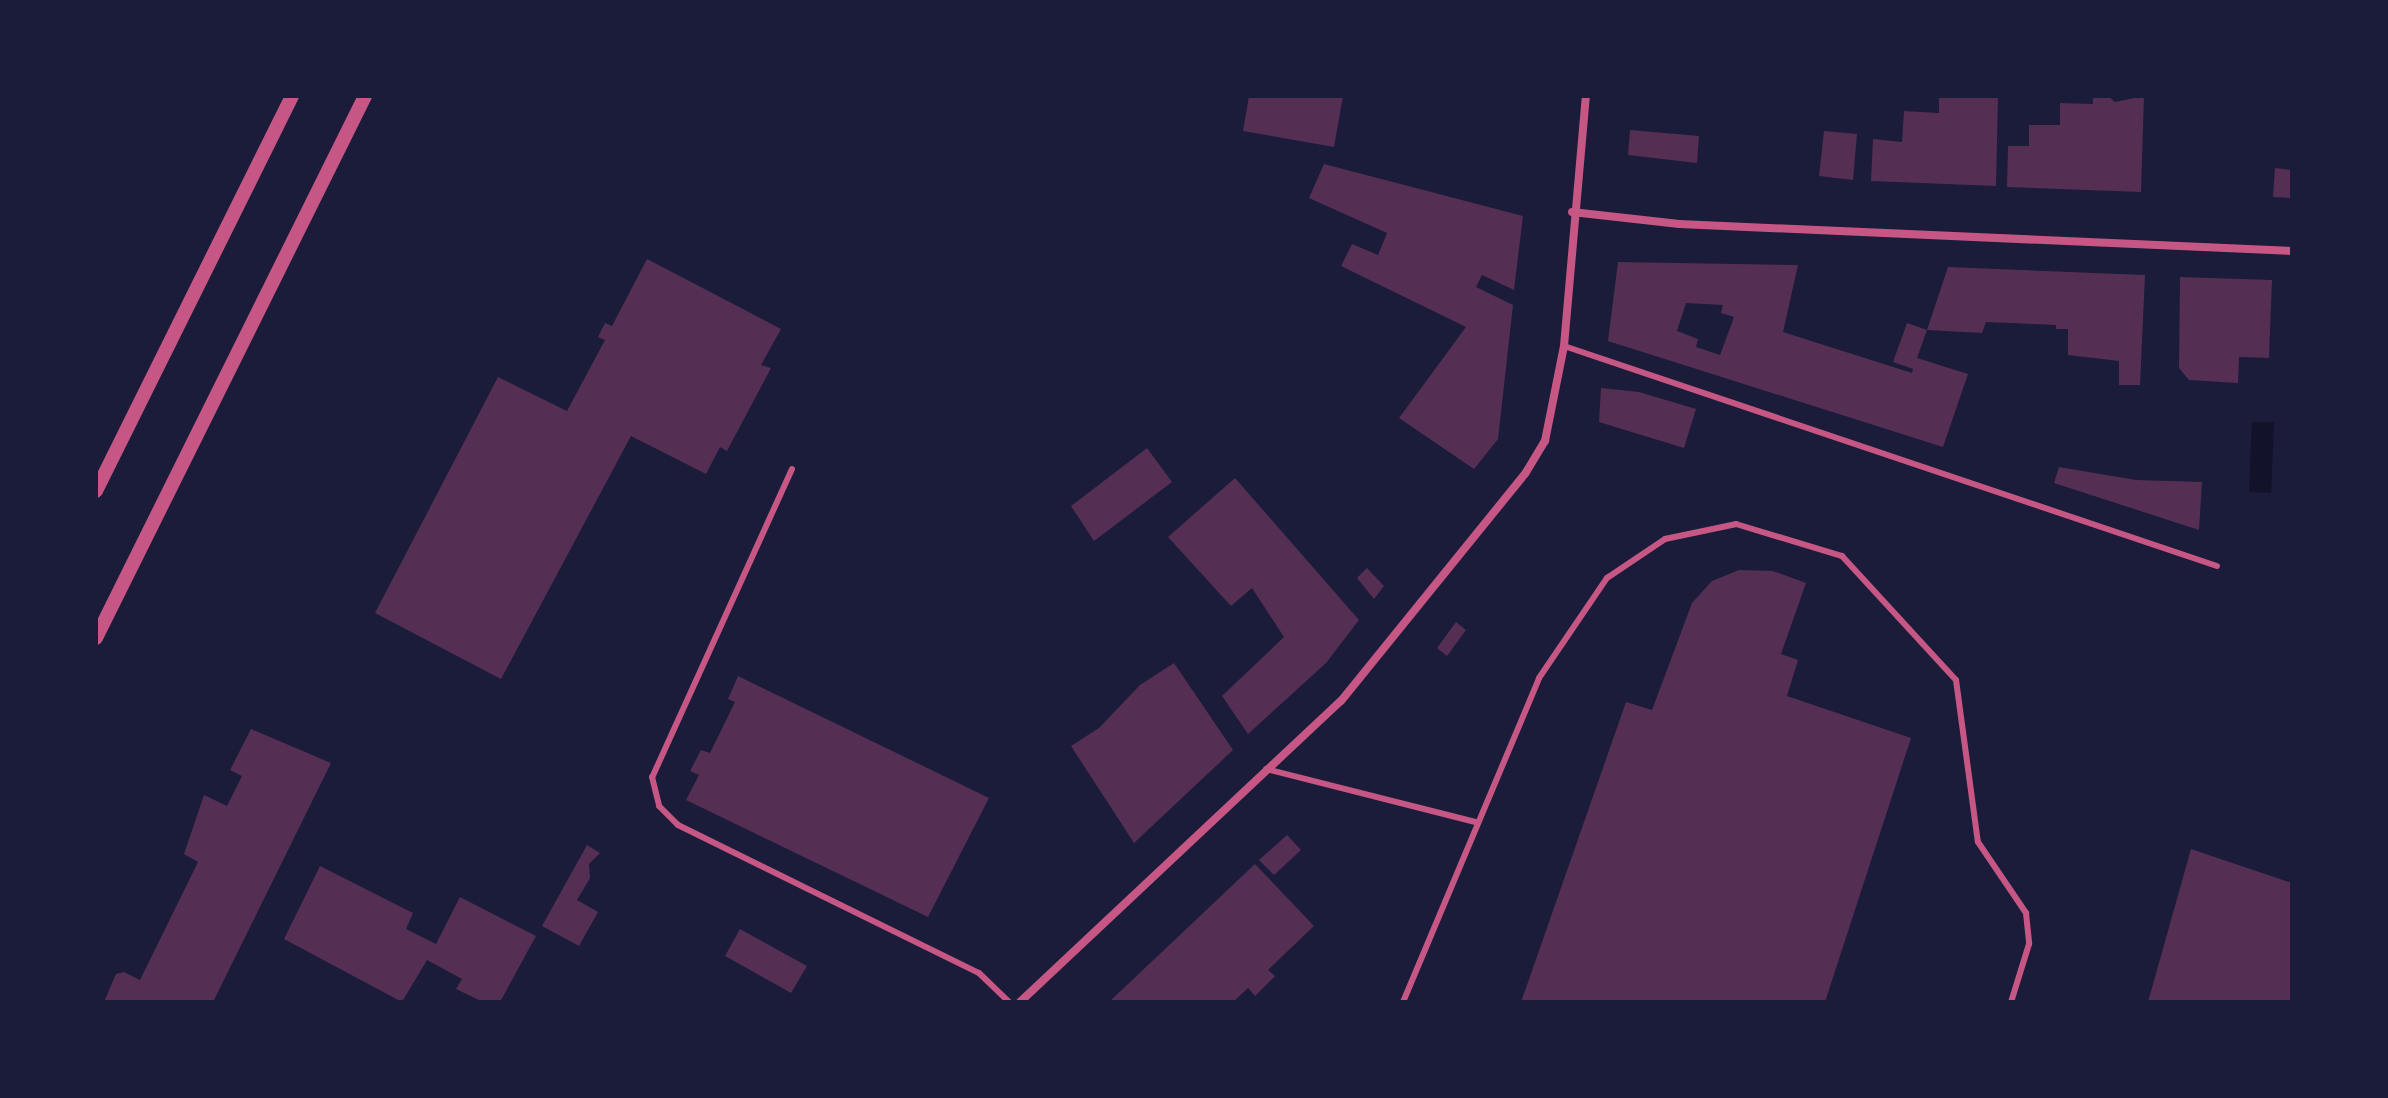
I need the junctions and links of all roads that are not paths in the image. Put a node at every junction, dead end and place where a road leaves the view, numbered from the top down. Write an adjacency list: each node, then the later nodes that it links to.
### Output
1 (292, 96): 8 (street)
2 (365, 96): 10 (street)
3 (1586, 96): 4 (street)
4 (1572, 212): 5 (street); 6 (street)
5 (2292, 251)
6 (1564, 346): 9 (lane); 11 (street)
7 (792, 469): 13 (lane)
8 (96, 491)
9 (2217, 566)
10 (96, 638)
11 (1266, 769): 12 (lane); 14 (street)
12 (1475, 822): 15 (lane); 16 (lane)
13 (1009, 1002)
14 (1020, 1002)
15 (1403, 1002)
16 (2011, 1002)

